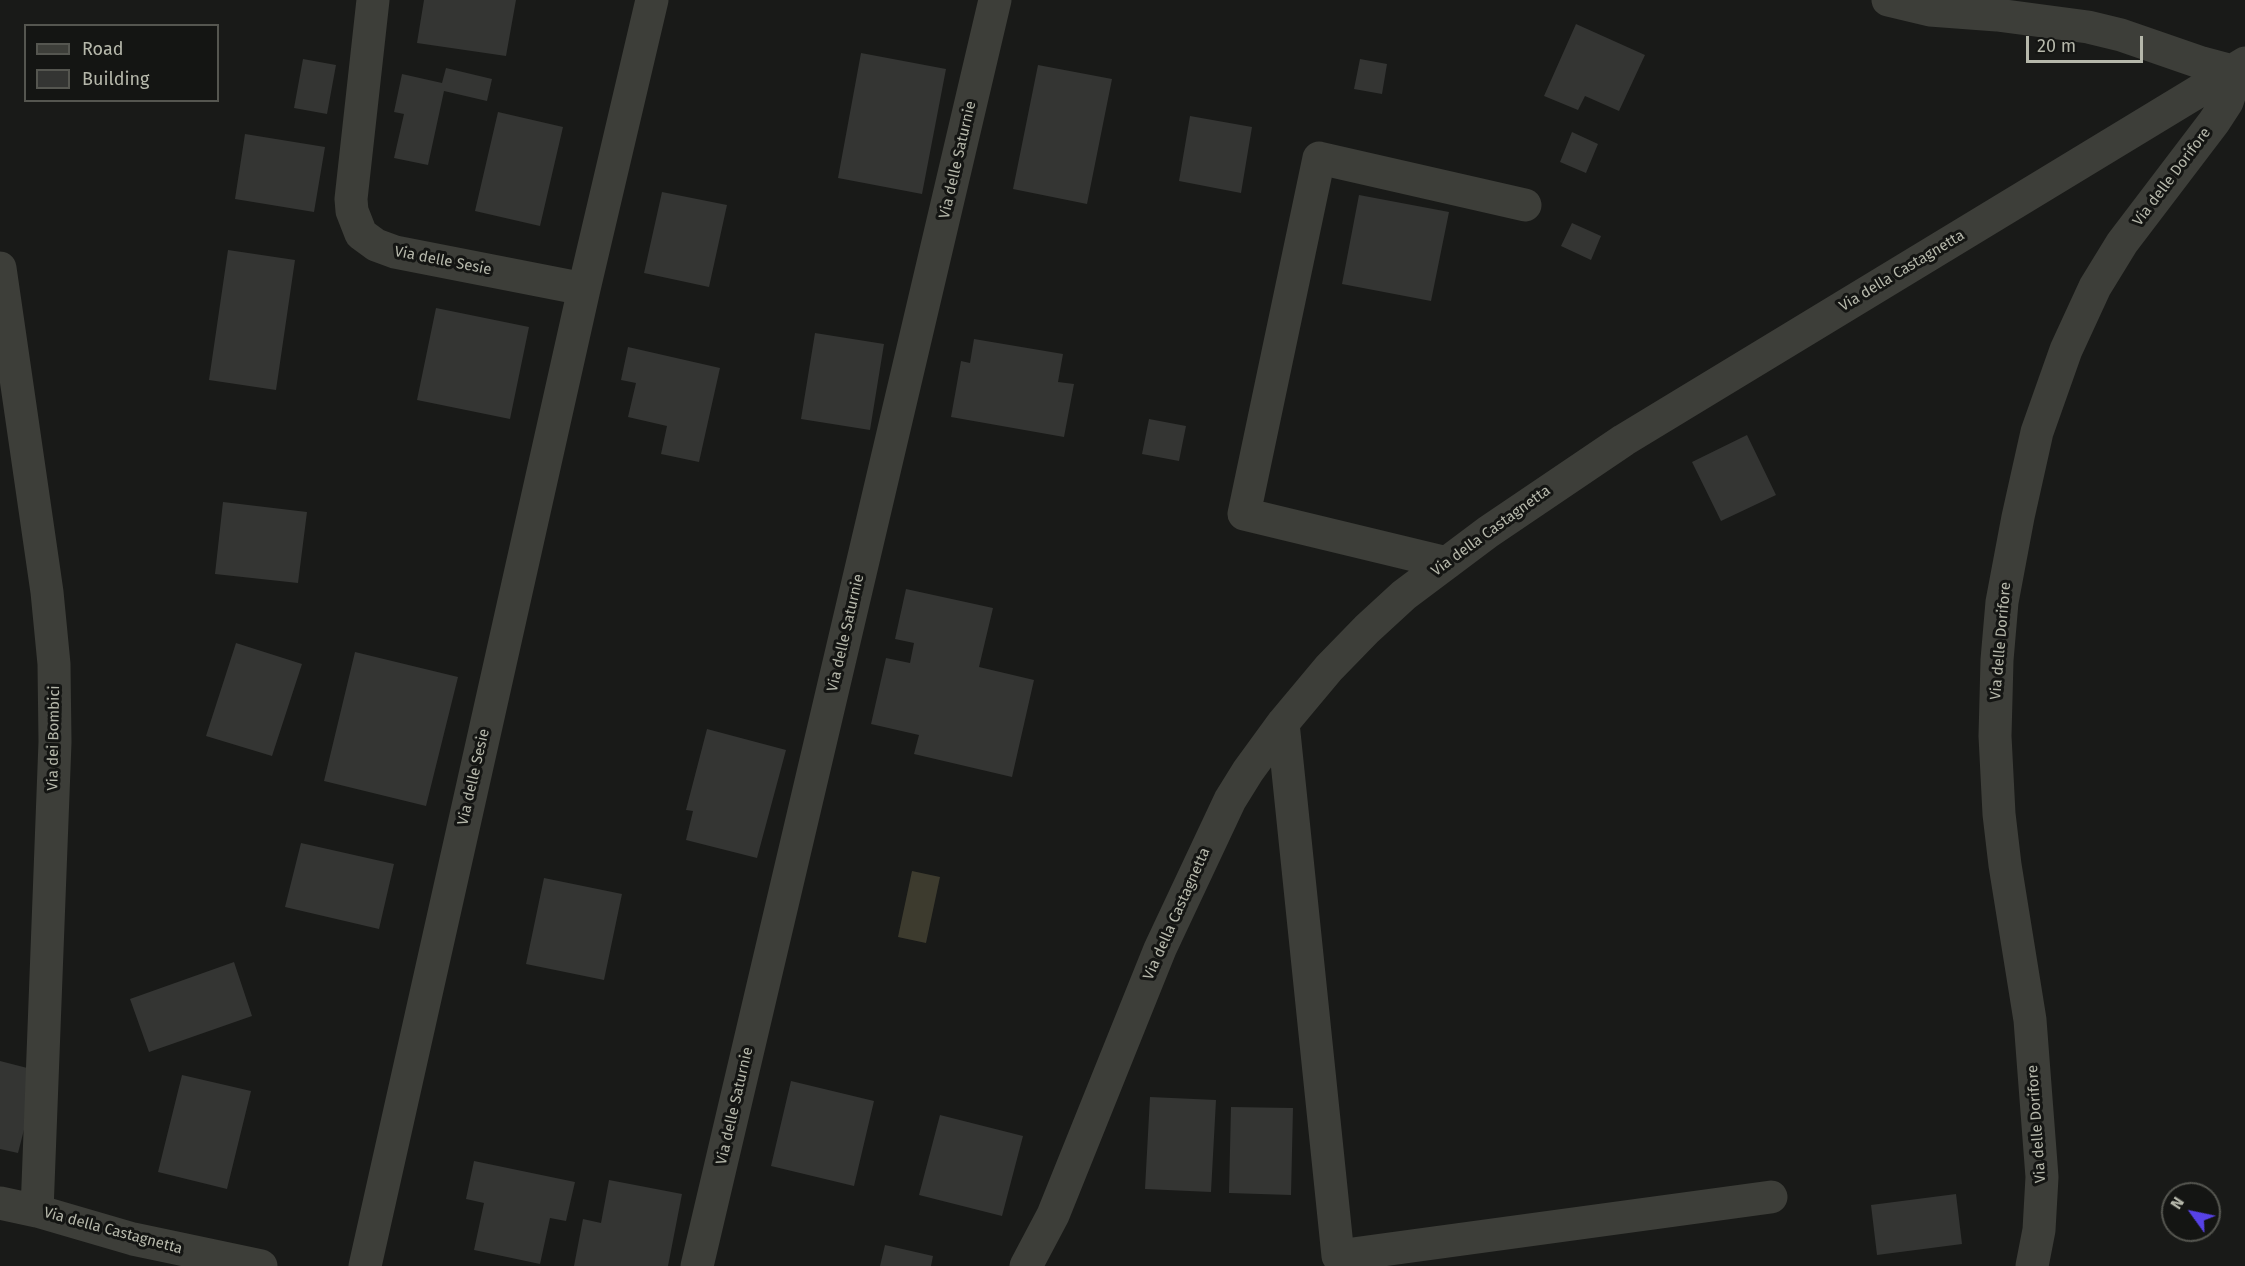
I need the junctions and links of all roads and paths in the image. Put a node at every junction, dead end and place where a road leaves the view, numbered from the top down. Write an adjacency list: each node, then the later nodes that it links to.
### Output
1 (373, 0): 8 (street, Via delle Sesie)
2 (652, 0): 8 (street, Via delle Sesie)
3 (995, 0): 17 (street, Via delle Saturnie)
4 (1888, 0): 5 (street)
5 (2238, 67): 9 (street, Via della Castagnetta); 19 (street, Via delle Dorifore)
6 (1525, 205): 9 (street)
7 (0, 268): 13 (street, Via dei Bombici)
8 (584, 289): 16 (street, Via delle Sesie)
9 (1447, 563): 10 (street, Via della Castagnetta)
10 (1283, 723): 11 (street); 18 (street, Via della Castagnetta)
11 (1771, 1197)
12 (0, 1203): 13 (street, Via della Castagnetta)
13 (37, 1211): 14 (street, Via della Castagnetta)
14 (137, 1253): 15 (street, Via della Castagnetta)
15 (261, 1266)
16 (364, 1266)
17 (698, 1266)
18 (1026, 1266)
19 (2032, 1266)

